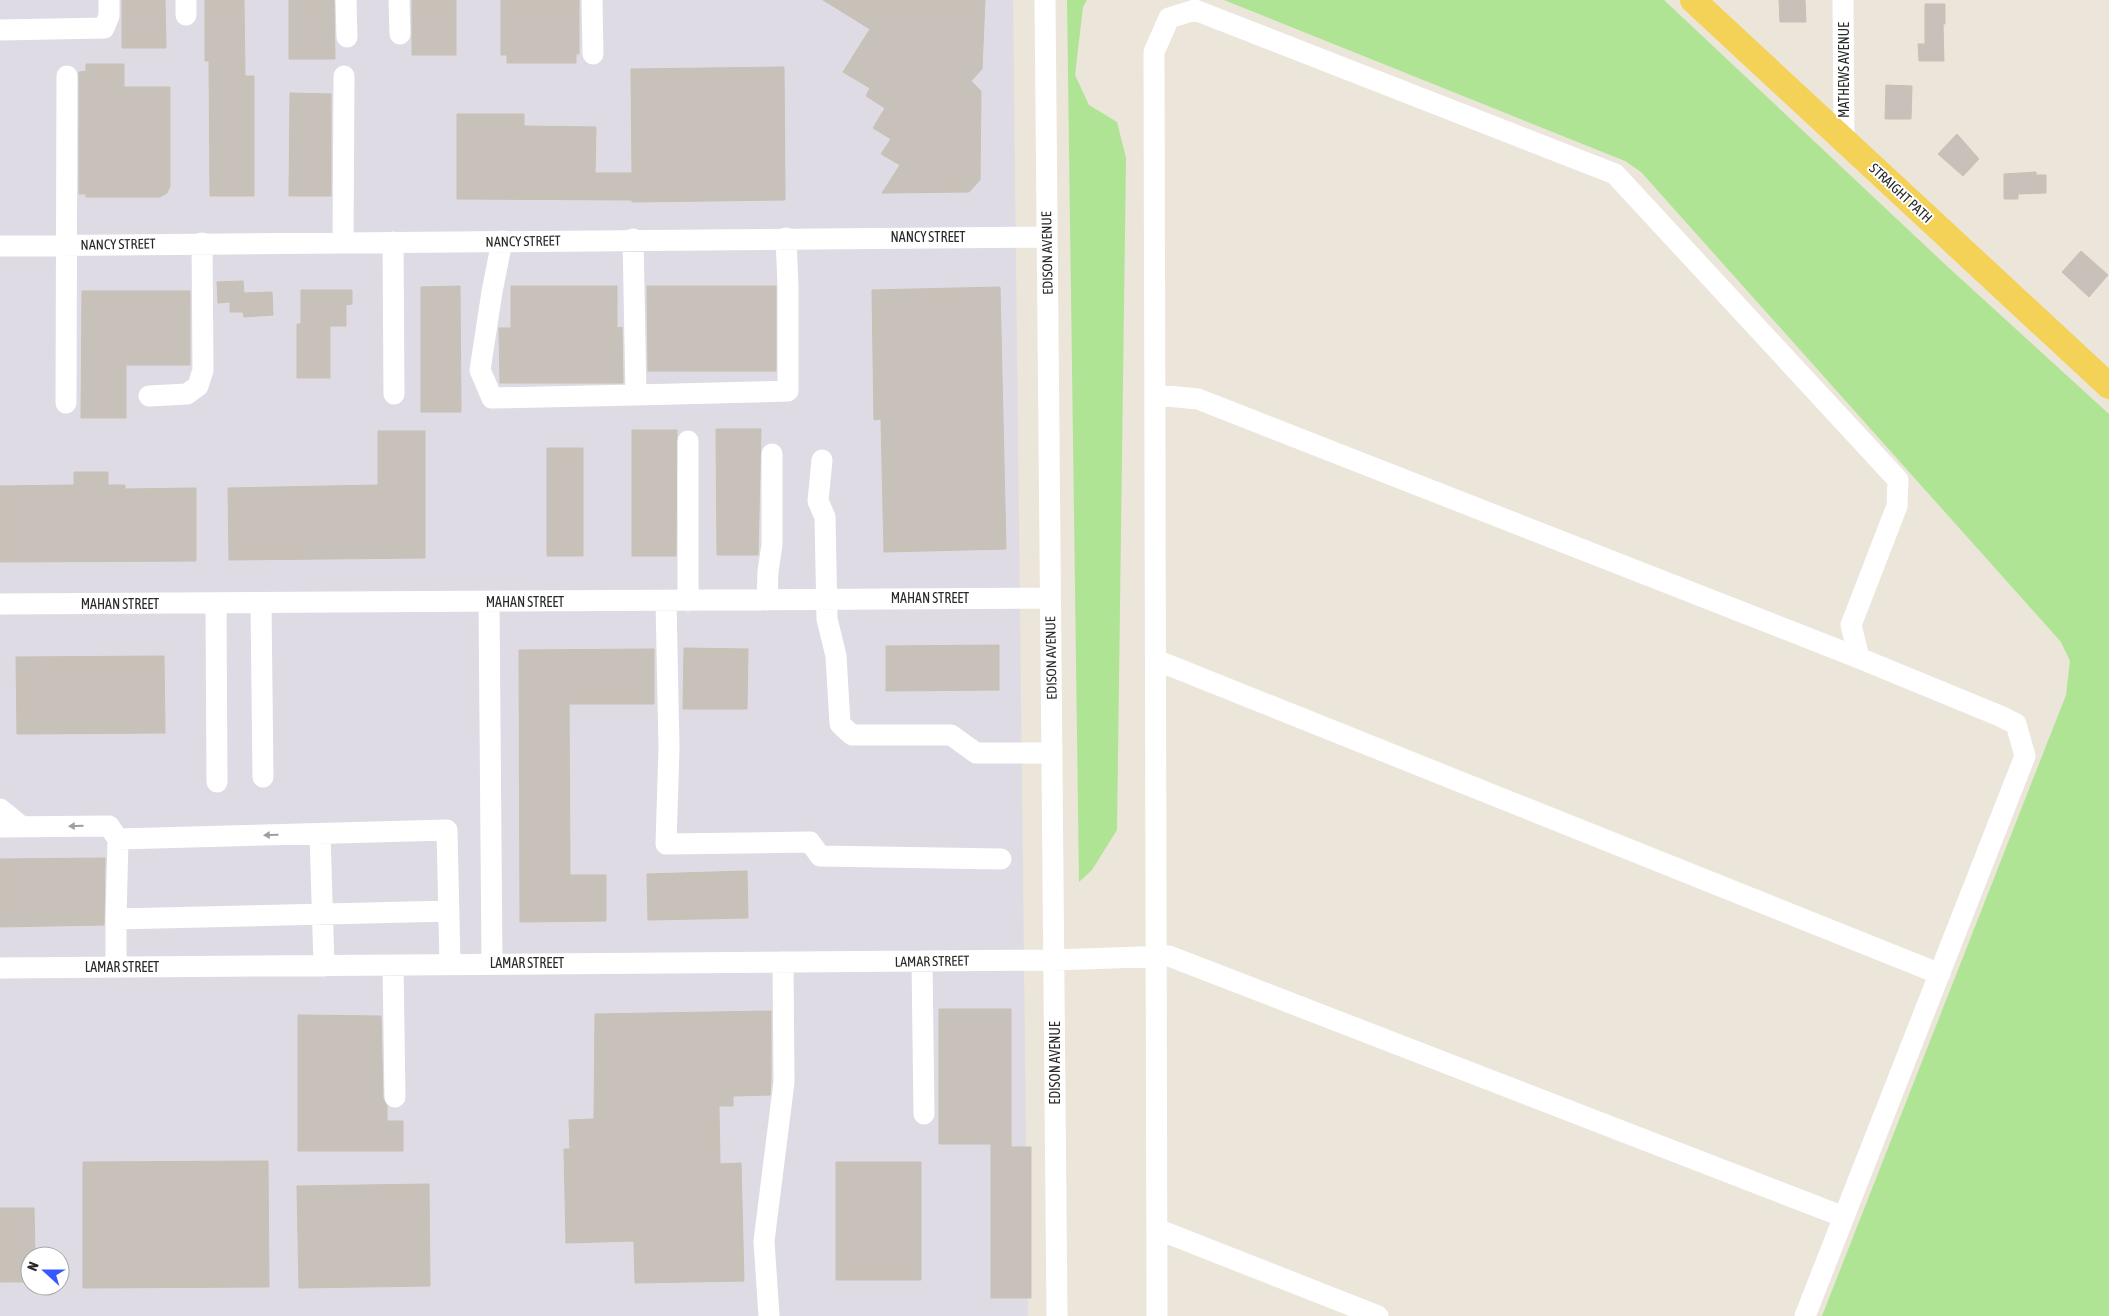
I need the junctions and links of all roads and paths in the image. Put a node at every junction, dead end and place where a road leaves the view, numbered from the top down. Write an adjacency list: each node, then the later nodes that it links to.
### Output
1 (109, 0): 8 (street)
2 (346, 0): 10 (street)
3 (399, 0): 9 (street)
4 (592, 0): 11 (street)
5 (1045, 0): 15 (street, EDISON AVENUE)
6 (1693, 0): 14 (main road, STRAIGHT PATH)
7 (1843, 0): 14 (street, MATHEWS AVENUE)
8 (0, 30)
9 (400, 34)
10 (347, 37)
11 (593, 54)
12 (66, 76): 22 (street)
13 (344, 76): 19 (street)
14 (1844, 141): 24 (main road, STRAIGHT PATH)
15 (1047, 237): 16 (street, NANCY STREET); 33 (street, EDISON AVENUE)
16 (786, 238): 17 (street, NANCY STREET); 27 (street)
17 (633, 239): 18 (street, NANCY STREET); 27 (street)
18 (502, 241): 20 (street, NANCY STREET); 27 (street)
19 (343, 242): 20 (street, NANCY STREET); 21 (street, NANCY STREET)
20 (393, 242): 25 (street)
21 (202, 243): 22 (street, NANCY STREET); 28 (street)
22 (67, 245): 23 (street, NANCY STREET); 29 (street)
23 (0, 246)
24 (2109, 386)
25 (394, 394)
26 (1156, 394): 42 (street); 42 (street); 43 (street)
27 (636, 395)
28 (149, 396)
29 (66, 403)
30 (688, 441): 35 (street)
31 (772, 454): 36 (street)
32 (822, 460): 34 (street)
33 (1050, 598): 34 (street, MAHAN STREET); 44 (street, EDISON AVENUE)
34 (827, 599): 36 (street, MAHAN STREET); 44 (street)
35 (688, 600): 36 (street, MAHAN STREET); 37 (street, MAHAN STREET)
36 (767, 600)
37 (666, 601): 38 (street, MAHAN STREET); 52 (street)
38 (489, 602): 41 (street, MAHAN STREET); 60 (street)
39 (0, 604): 40 (street, MAHAN STREET)
40 (216, 604): 41 (street, MAHAN STREET); 46 (street)
41 (261, 604): 45 (street)
42 (1859, 658): 66 (street)
43 (1156, 660): 56 (street); 66 (street)
44 (1052, 753): 57 (street, EDISON AVENUE)
45 (263, 777)
46 (217, 782)
47 (0, 809): 49 (street)
48 (0, 827): 49 (street)
49 (22, 827): 51 (street, one-way to 49)
50 (320, 834): 51 (street, one-way to 51); 53 (street); 54 (street)
51 (118, 839): 55 (street)
52 (1001, 859)
53 (449, 911): 54 (street); 61 (street)
54 (322, 914): 55 (street); 63 (street)
55 (116, 919): 64 (street)
56 (1157, 956): 57 (street, LAMAR STREET); 69 (street, LAMAR STREET); 70 (street)
57 (1054, 960): 58 (street, LAMAR STREET); 72 (street, EDISON AVENUE)
58 (922, 961): 59 (street, LAMAR STREET); 68 (street)
59 (783, 962): 60 (street, LAMAR STREET); 71 (street)
60 (492, 963): 61 (street, LAMAR STREET)
61 (450, 964): 62 (street, LAMAR STREET)
62 (393, 965): 63 (street, LAMAR STREET); 67 (street)
63 (324, 966): 64 (street, LAMAR STREET)
64 (116, 967): 65 (street, LAMAR STREET)
65 (0, 968)
66 (1940, 974): 69 (street)
67 (395, 1097)
68 (924, 1114)
69 (1844, 1217): 75 (street)
70 (1158, 1229): 73 (street); 74 (street)
71 (769, 1316)
72 (1057, 1316)
73 (1157, 1316)
74 (1378, 1316)
75 (1806, 1316)

